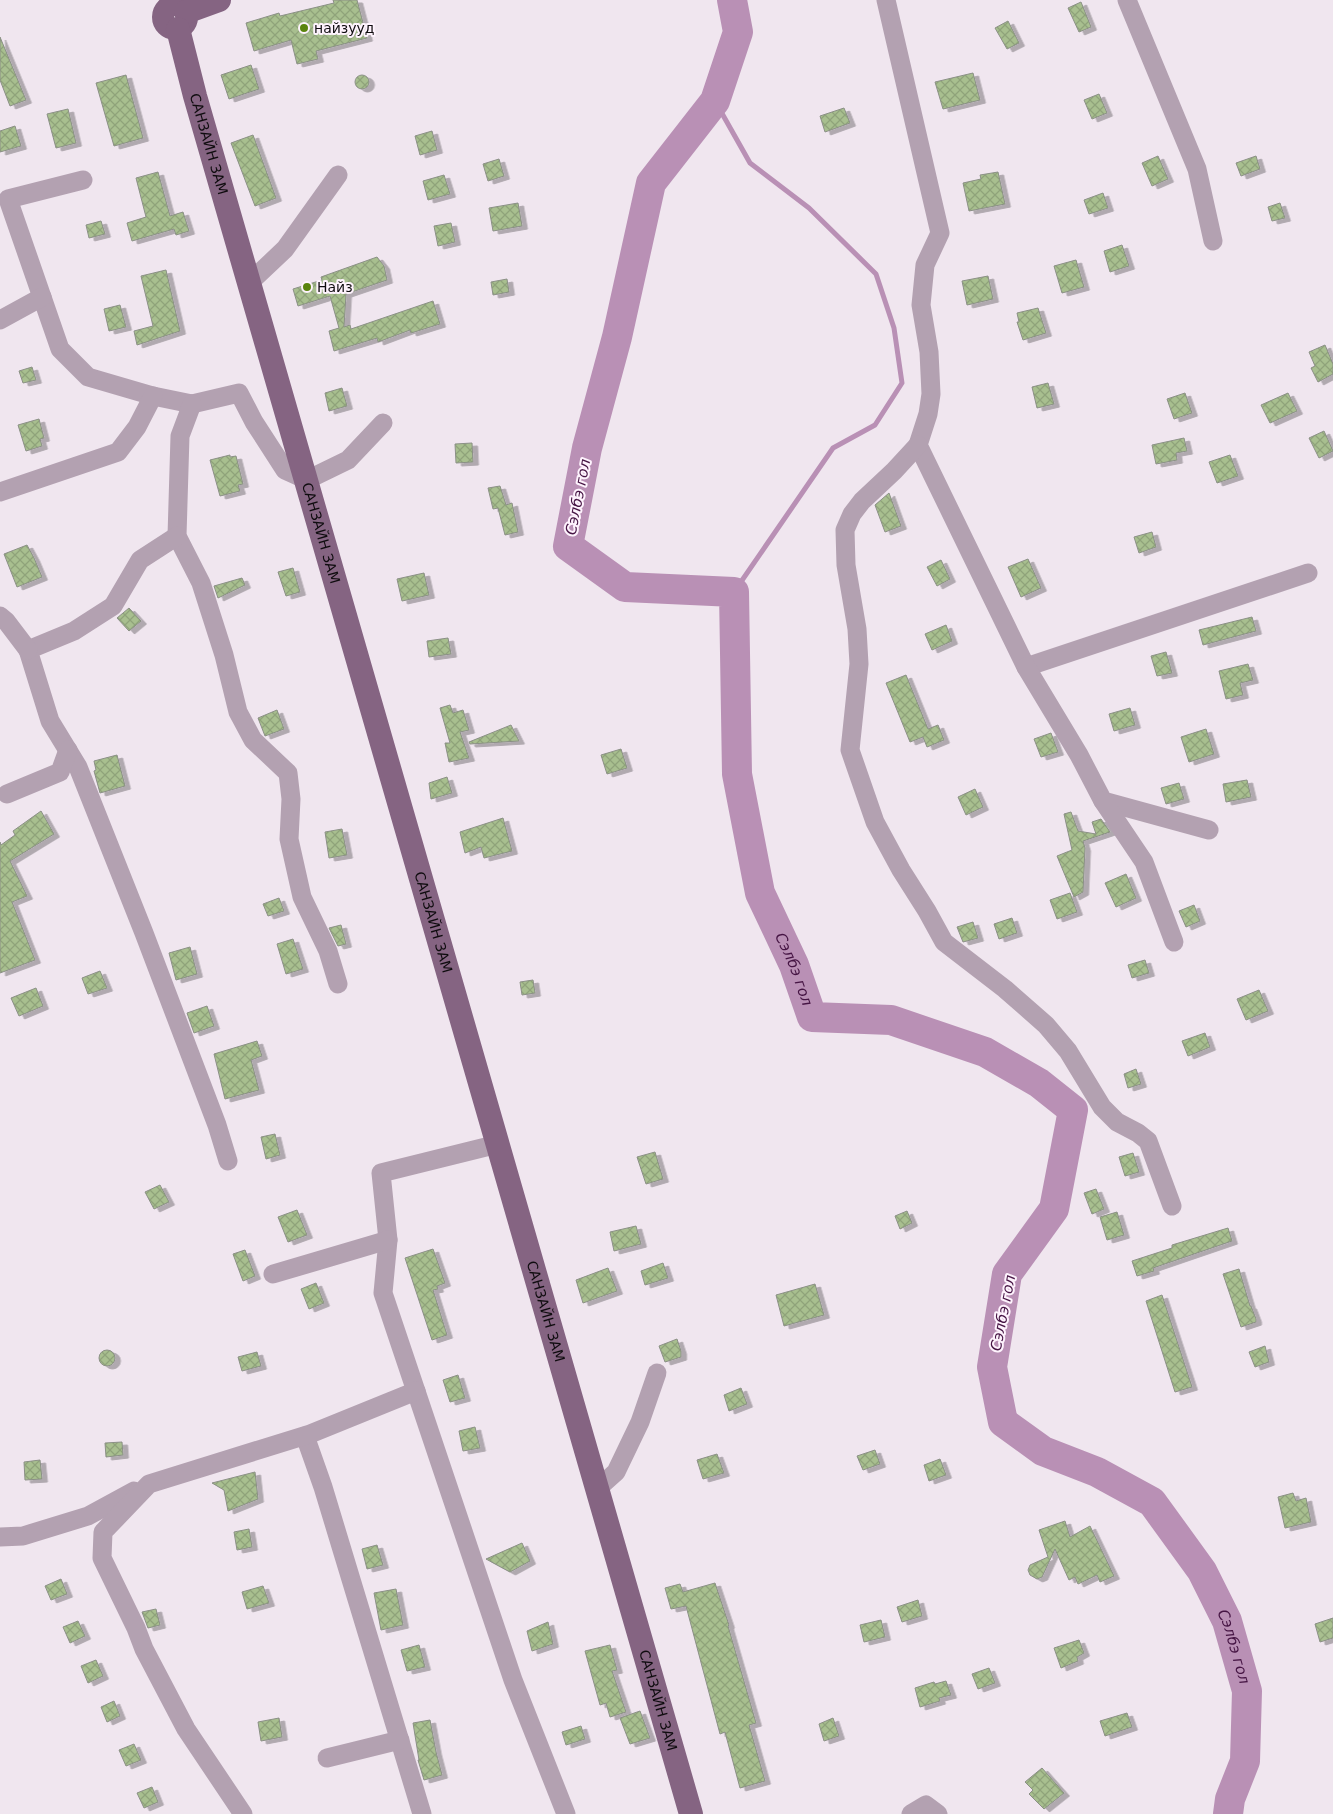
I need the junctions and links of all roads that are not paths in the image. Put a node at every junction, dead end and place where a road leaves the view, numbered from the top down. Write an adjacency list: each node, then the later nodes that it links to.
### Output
1 (219, 0): 4 (main road, САНЗАЙН ЗАМ)
2 (886, 0): 15 (street)
3 (1127, 0): 8 (street)
4 (173, 12): 9 (main road, САНЗАЙН ЗАМ)
5 (338, 175): 9 (street)
6 (84, 180): 7 (street)
7 (5, 206): 10 (street)
8 (1213, 241)
9 (249, 284): 16 (main road, САНЗАЙН ЗАМ)
10 (42, 297): 11 (street); 12 (street)
11 (0, 320)
12 (152, 396): 13 (street); 17 (street)
13 (192, 404): 16 (street); 18 (street)
14 (383, 423): 16 (street)
15 (918, 445): 22 (street); 31 (street)
16 (305, 479): 29 (main road, САНЗАЙН ЗАМ)
17 (0, 492)
18 (177, 536): 21 (street); 28 (street)
19 (1308, 573): 22 (street)
20 (0, 616): 21 (street)
21 (28, 650): 23 (street)
22 (1026, 667): 25 (street)
23 (68, 750): 24 (street); 30 (street)
24 (8, 794)
25 (1103, 801): 26 (street); 27 (street)
26 (1209, 830)
27 (1174, 942)
28 (338, 984)
29 (498, 1144): 32 (street); 38 (main road, САНЗАЙН ЗАМ)
30 (228, 1161)
31 (1172, 1206)
32 (388, 1240): 33 (street); 35 (street)
33 (273, 1274)
34 (657, 1373): 38 (street)
35 (416, 1391): 36 (street); 44 (street)
36 (305, 1436): 37 (street); 40 (street)
37 (149, 1484): 39 (street); 42 (street)
38 (597, 1489): 45 (main road, САНЗАЙН ЗАМ)
39 (0, 1537)
40 (400, 1740): 41 (street); 43 (street)
41 (327, 1758)
42 (243, 1814)
43 (422, 1814)
44 (566, 1814)
45 (691, 1814)
46 (911, 1814): 47 (street)
47 (938, 1814)

